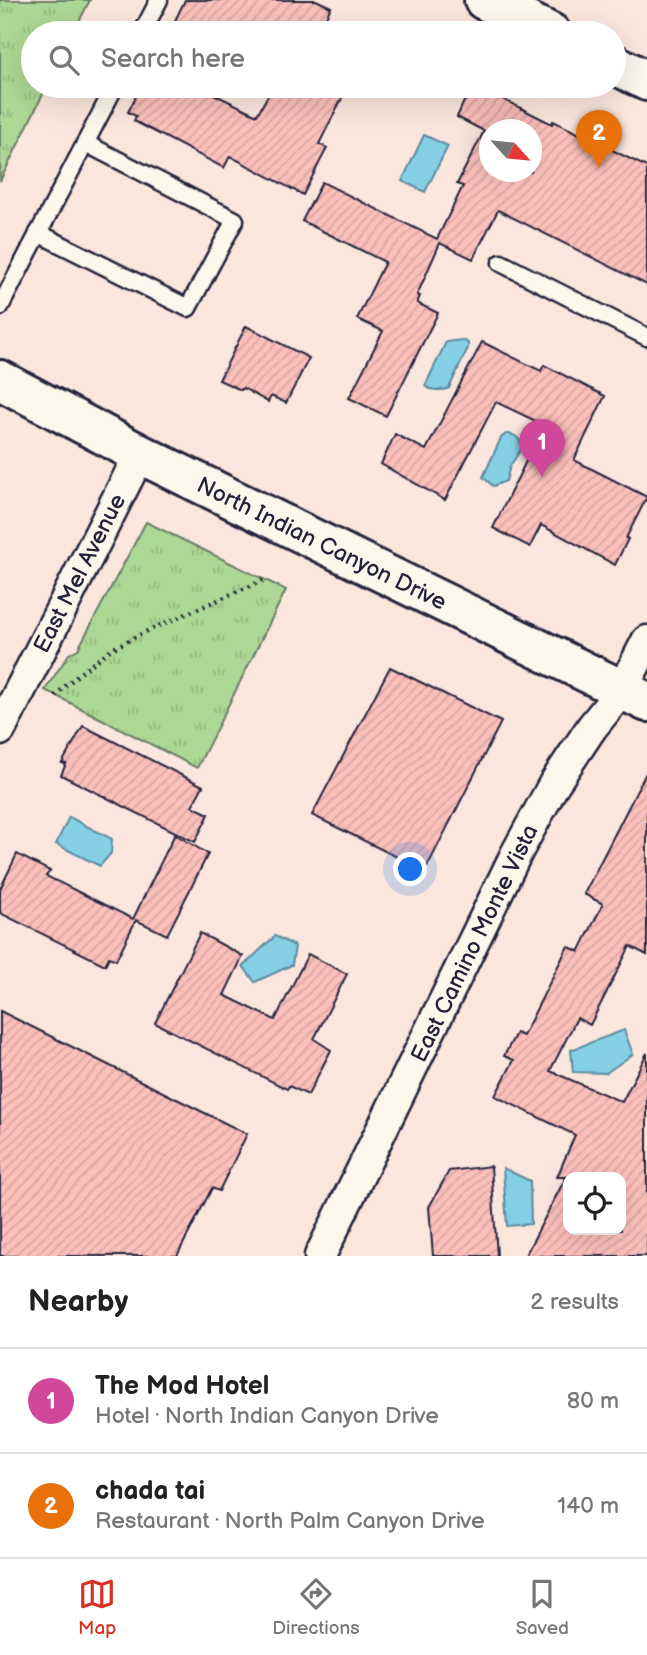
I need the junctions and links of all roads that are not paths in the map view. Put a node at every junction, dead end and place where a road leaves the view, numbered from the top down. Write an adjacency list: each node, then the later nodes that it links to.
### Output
1 (159, 0): 3 (lane)
2 (484, 0): 4 (main road)
3 (148, 21)
4 (527, 21)
5 (626, 70): 6 (main road)
6 (647, 81)
7 (108, 98): 8 (lane)
8 (85, 142): 9 (lane); 9 (lane)
9 (38, 233): 11 (lane)
10 (500, 263): 12 (lane)
11 (0, 307)
12 (647, 337)
13 (0, 380): 14 (main road, North Indian Canyon Drive)
14 (140, 454): 16 (main road, North Indian Canyon Drive); 17 (street, East Mel Avenue)
15 (647, 641): 16 (street, East Camino Monte Vista)
16 (634, 696): 18 (street, East Camino Monte Vista)
17 (0, 730)
18 (320, 1256)

